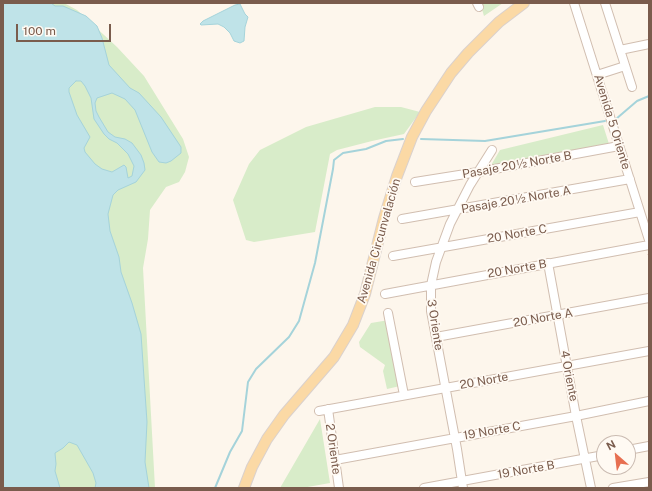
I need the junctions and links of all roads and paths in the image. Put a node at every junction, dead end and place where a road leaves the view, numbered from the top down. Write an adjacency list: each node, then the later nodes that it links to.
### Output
1 (524, 3): 44 (main road, Avenida Circunvalación)
2 (574, 3): 7 (street, Avenida 5 Oriente)
3 (605, 3): 5 (street)
4 (649, 44): 5 (street)
5 (620, 50): 6 (street)
6 (625, 66): 7 (street); 8 (street)
7 (597, 75): 9 (street, Avenida 5 Oriente)
8 (632, 87)
9 (619, 146): 11 (street, Pasaje 20½ Norte B); 12 (street, Avenida 5 Oriente)
10 (492, 150): 11 (street, 3 Oriente)
11 (478, 172): 13 (street, Pasaje 20½ Norte B); 14 (street, 3 Oriente)
12 (630, 179): 14 (street, Pasaje 20½ Norte A); 15 (street, Avenida 5 Oriente)
13 (415, 182)
14 (457, 211): 16 (street, Pasaje 20½ Norte A); 19 (street, 3 Oriente)
15 (640, 212): 17 (street, Avenida 5 Oriente); 19 (street, 20 Norte C)
16 (402, 219)
17 (649, 240)
18 (649, 245): 21 (street, 20 Norte B)
19 (441, 248): 20 (street, 20 Norte C); 22 (street, 3 Oriente)
20 (393, 256)
21 (548, 263): 22 (street, 20 Norte B); 26 (street, 4 Oriente)
22 (431, 285): 23 (street, 20 Norte B); 27 (street, 3 Oriente)
23 (385, 294)
24 (649, 298): 26 (street, 20 Norte A)
25 (388, 313): 31 (street)
26 (558, 315): 27 (street, 20 Norte A); 29 (street, 4 Oriente)
27 (436, 337): 30 (street, 3 Oriente)
28 (649, 351): 29 (street, 20 Norte)
29 (567, 366): 30 (street, 20 Norte); 35 (street, 4 Oriente)
30 (445, 388): 31 (street, 20 Norte); 36 (street, 3 Oriente)
31 (404, 396): 33 (street, 20 Norte)
32 (649, 401): 35 (street, 19 Norte C)
33 (328, 409): 34 (street, 20 Norte); 41 (street, 2 Oriente)
34 (318, 411)
35 (576, 416): 36 (street, 19 Norte C); 40 (street, 4 Oriente)
36 (455, 438): 41 (street, 19 Norte C); 43 (street, 3 Oriente)
37 (649, 446): 38 (street)
38 (636, 448)
39 (596, 457): 40 (street, 19 Norte B)
40 (585, 459): 43 (street, 19 Norte B); 47 (street, 4 Oriente)
41 (335, 460): 45 (street, 2 Oriente)
42 (649, 482): 48 (street)
43 (462, 485): 46 (street, 19 Norte B)
44 (244, 488)
45 (339, 488)
46 (424, 488)
47 (591, 488)
48 (614, 488)

